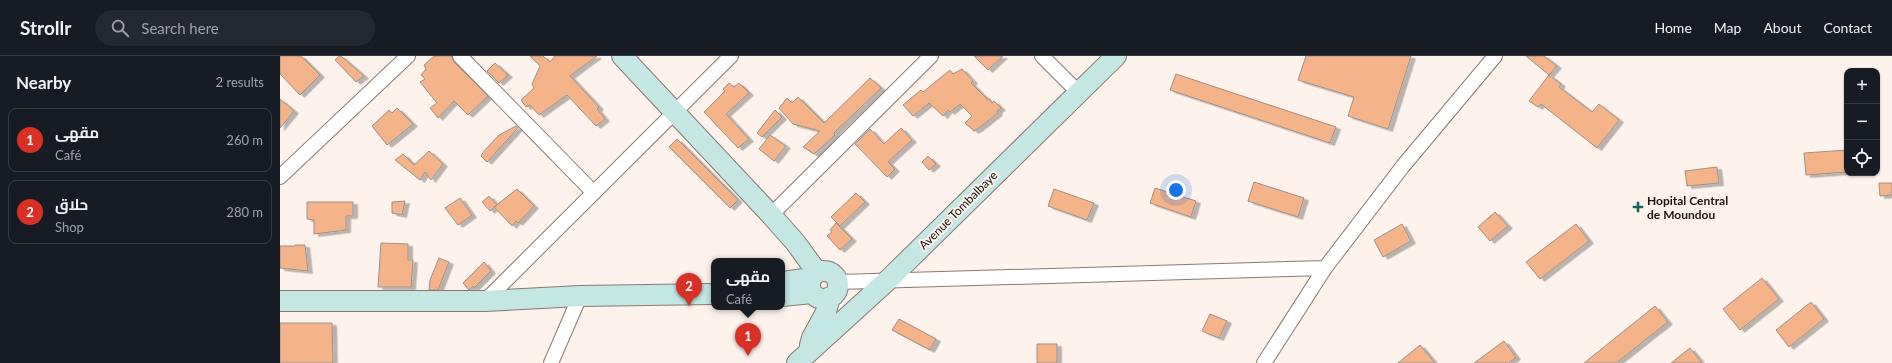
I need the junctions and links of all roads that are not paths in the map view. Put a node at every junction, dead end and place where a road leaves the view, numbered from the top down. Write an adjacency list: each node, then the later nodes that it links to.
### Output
1 (408, 56): 11 (street)
2 (460, 56): 12 (street)
3 (622, 56): 10 (street)
4 (731, 56): 10 (street)
5 (932, 56): 13 (street)
6 (1042, 56): 9 (street)
7 (1116, 56): 9 (street, Avenue Tombalbaye)
8 (1496, 56): 14 (street)
9 (1078, 92): 15 (street, Avenue Tombalbaye)
10 (675, 111): 12 (street); 13 (street)
11 (280, 176)
12 (594, 193): 22 (street)
13 (771, 215): 17 (street)
14 (1325, 268): 15 (street); 25 (street)
15 (888, 280): 17 (street); 23 (street, Avenue Tombalbaye)
16 (785, 282): 17 (street)
17 (821, 286): 19 (street); 23 (street)
18 (711, 294): 20 (street)
19 (785, 295)
20 (580, 296): 22 (street); 24 (street)
21 (280, 301): 22 (street)
22 (485, 301)
23 (806, 351)
24 (551, 363)
25 (1264, 363)

